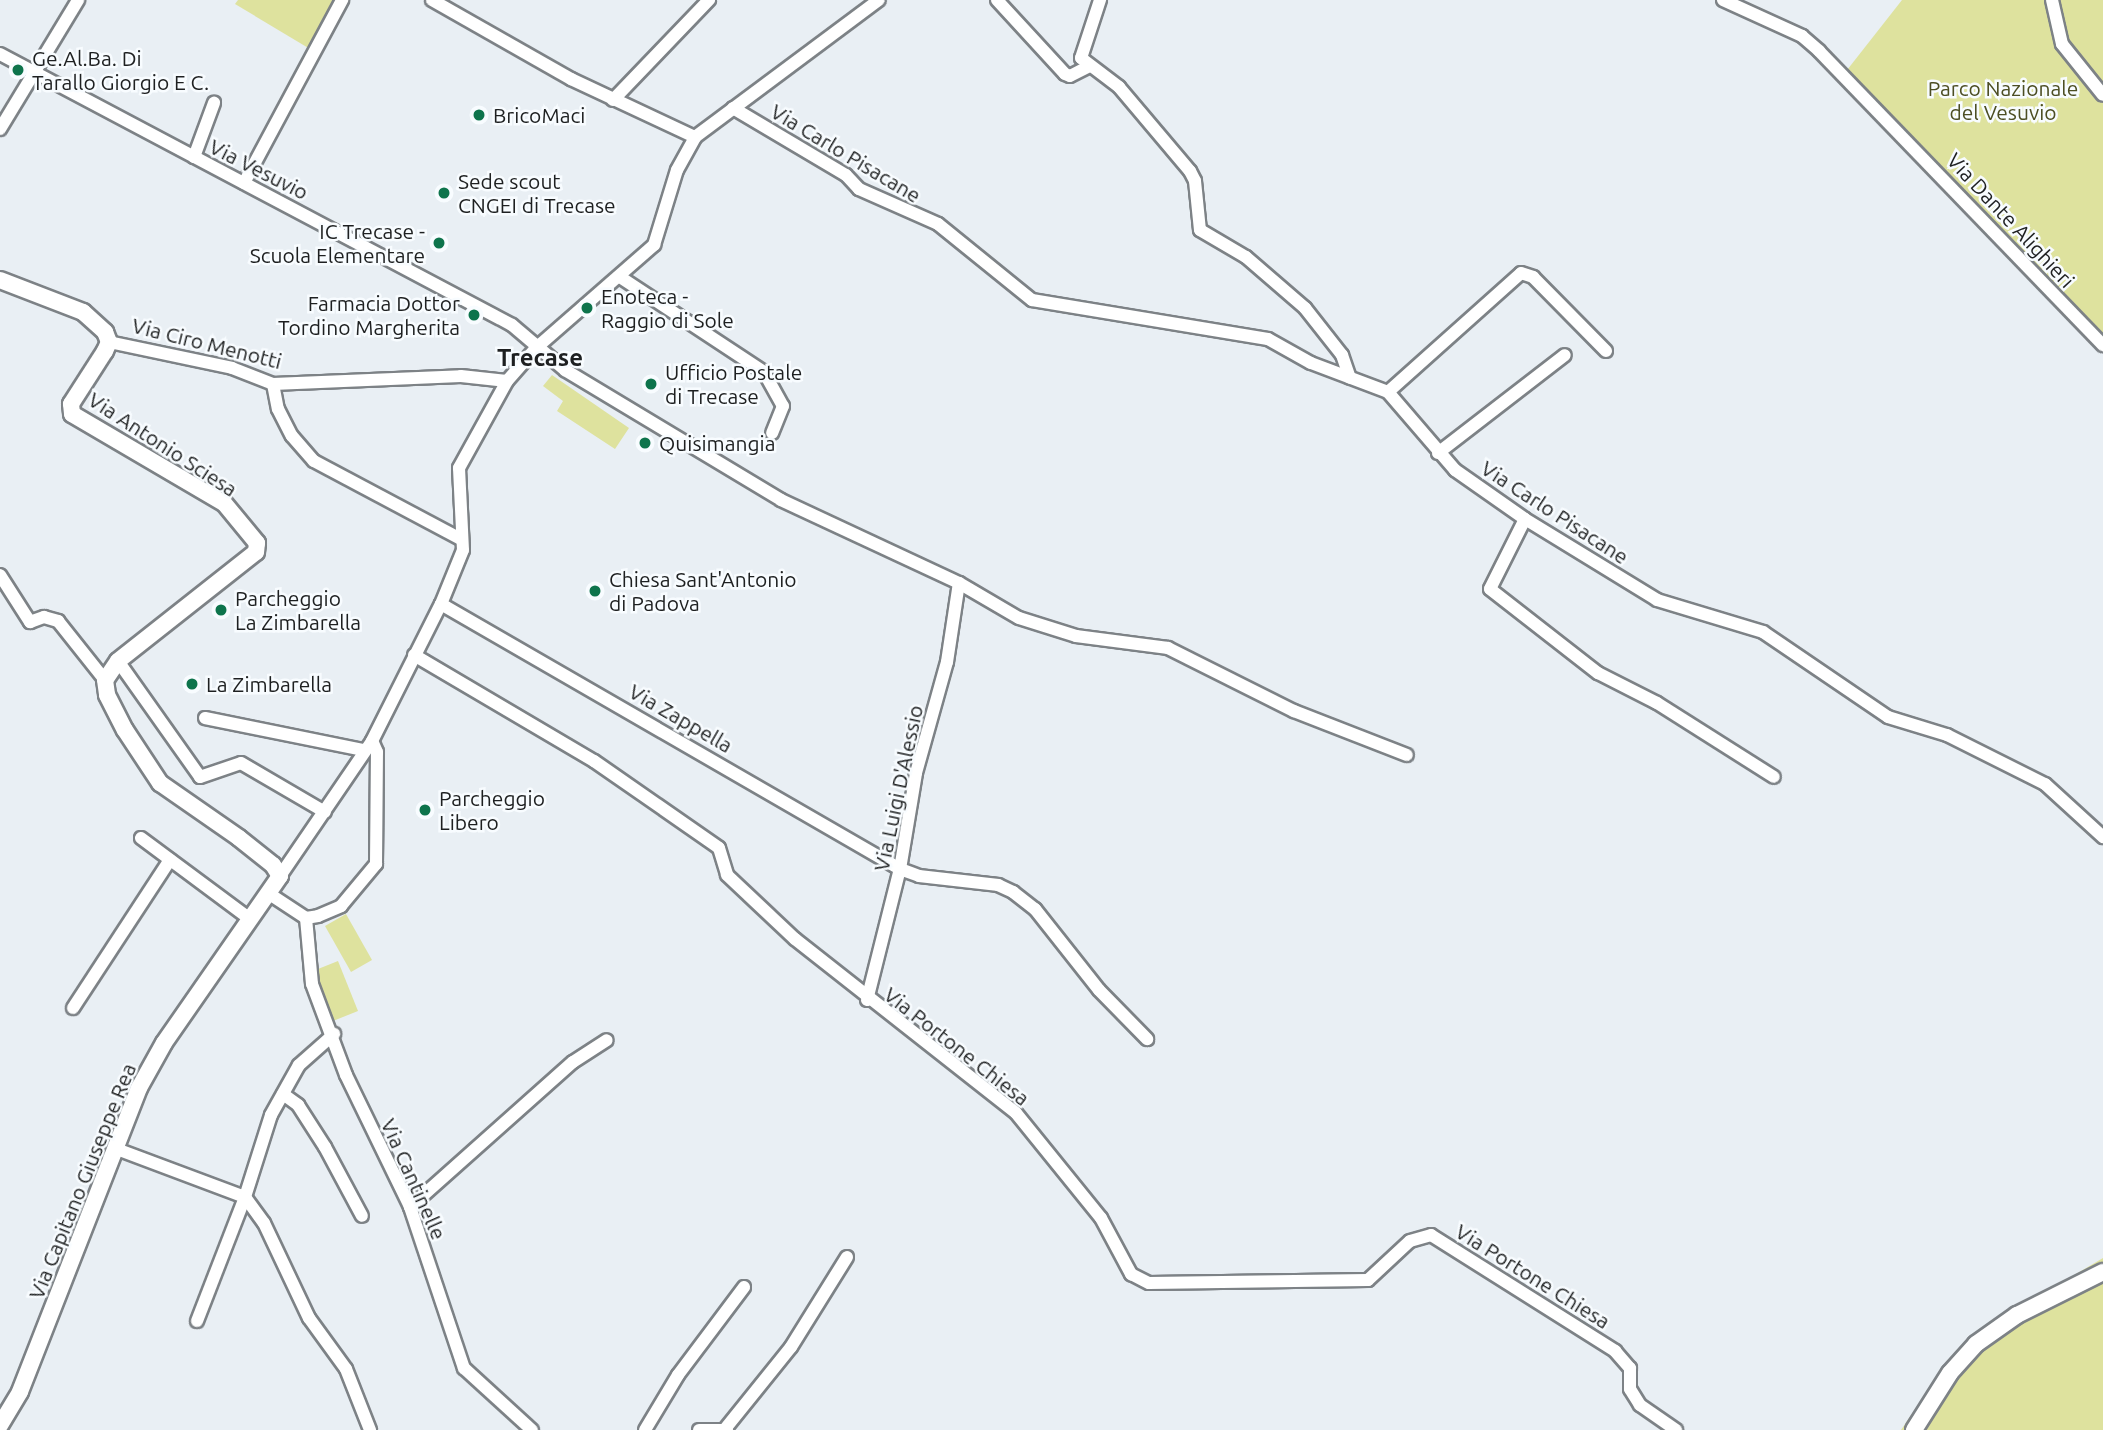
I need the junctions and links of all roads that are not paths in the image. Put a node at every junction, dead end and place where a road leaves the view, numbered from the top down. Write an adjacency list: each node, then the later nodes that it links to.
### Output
1 (78, 0): 12 (street)
2 (342, 0): 20 (street)
3 (432, 0): 14 (street)
4 (709, 0): 14 (street)
5 (878, 0): 16 (street)
6 (997, 0): 11 (street)
7 (1100, 0): 11 (street)
8 (1723, 0): 24 (street, Via Dante Alighieri)
9 (2052, 0): 13 (street)
10 (0, 54): 12 (street, Via Vesuvio)
11 (1088, 66): 28 (street)
12 (33, 72): 17 (street); 19 (street, Via Vesuvio)
13 (2103, 95)
14 (613, 100): 18 (street)
15 (214, 103): 19 (street)
16 (733, 107): 18 (street); 28 (street, Via Carlo Pisacane)
17 (0, 129)
18 (695, 137): 21 (street)
19 (194, 157): 20 (street, Via Vesuvio)
20 (244, 183): 25 (street, Via Vesuvio)
21 (620, 277): 25 (street); 32 (street)
22 (0, 280): 23 (street, Via Ciro Menotti)
23 (109, 342): 30 (street, Via Ciro Menotti); 40 (street, Via Antonio Sciesa)
24 (2103, 345)
25 (536, 348): 29 (street); 37 (street, Via Vesuvio)
26 (1606, 351): 31 (street)
27 (1565, 355): 33 (street)
28 (1350, 378): 31 (street, Via Carlo Pisacane)
29 (507, 381): 30 (street, Via Ciro Menotti); 35 (street)
30 (273, 384): 35 (street)
31 (1388, 391): 33 (street, Via Carlo Pisacane)
32 (772, 433)
33 (1438, 453): 34 (street, Via Carlo Pisacane)
34 (1525, 520): 45 (street); 47 (street, Via Carlo Pisacane)
35 (461, 539): 38 (street)
36 (0, 575): 41 (street)
37 (959, 583): 44 (street, Via Vesuvio); 50 (street, Via Luigi D'Alessio)
38 (441, 604): 39 (street); 50 (street, Via Zappella)
39 (414, 655): 43 (street); 55 (street, Via Portone Chiesa)
40 (118, 661): 41 (street, Via Antonio Sciesa); 46 (street)
41 (105, 680): 51 (street)
42 (205, 718): 43 (street)
43 (368, 745): 46 (street); 53 (street)
44 (1407, 754)
45 (1774, 777)
46 (324, 812): 51 (street)
47 (2103, 837)
48 (141, 838): 49 (street)
49 (170, 860): 54 (street); 56 (street)
50 (900, 869): 55 (street, Via Luigi D'Alessio); 59 (street, Via Zappella)
51 (280, 876): 52 (street, Via Capitano Giuseppe Rea)
52 (268, 893): 53 (street); 54 (street, Via Capitano Giuseppe Rea)
53 (306, 918): 57 (street, Via Cantinelle)
54 (250, 919): 61 (street, Via Capitano Giuseppe Rea)
55 (867, 1000): 75 (street, Via Portone Chiesa)
56 (73, 1008)
57 (334, 1034): 60 (street); 63 (street, Via Cantinelle)
58 (607, 1040): 63 (street)
59 (1147, 1040)
60 (283, 1094): 62 (street); 64 (street)
61 (114, 1148): 62 (street); 69 (street, Via Capitano Giuseppe Rea)
62 (245, 1197): 68 (street); 71 (street)
63 (410, 1207): 72 (street, Via Cantinelle)
64 (362, 1216)
65 (847, 1257): 70 (street)
66 (2103, 1272): 76 (street)
67 (744, 1287): 73 (street)
68 (197, 1321)
69 (0, 1425)
70 (726, 1429): 74 (street)
71 (370, 1430)
72 (532, 1430)
73 (645, 1430)
74 (699, 1430)
75 (1676, 1430)
76 (1914, 1430)

